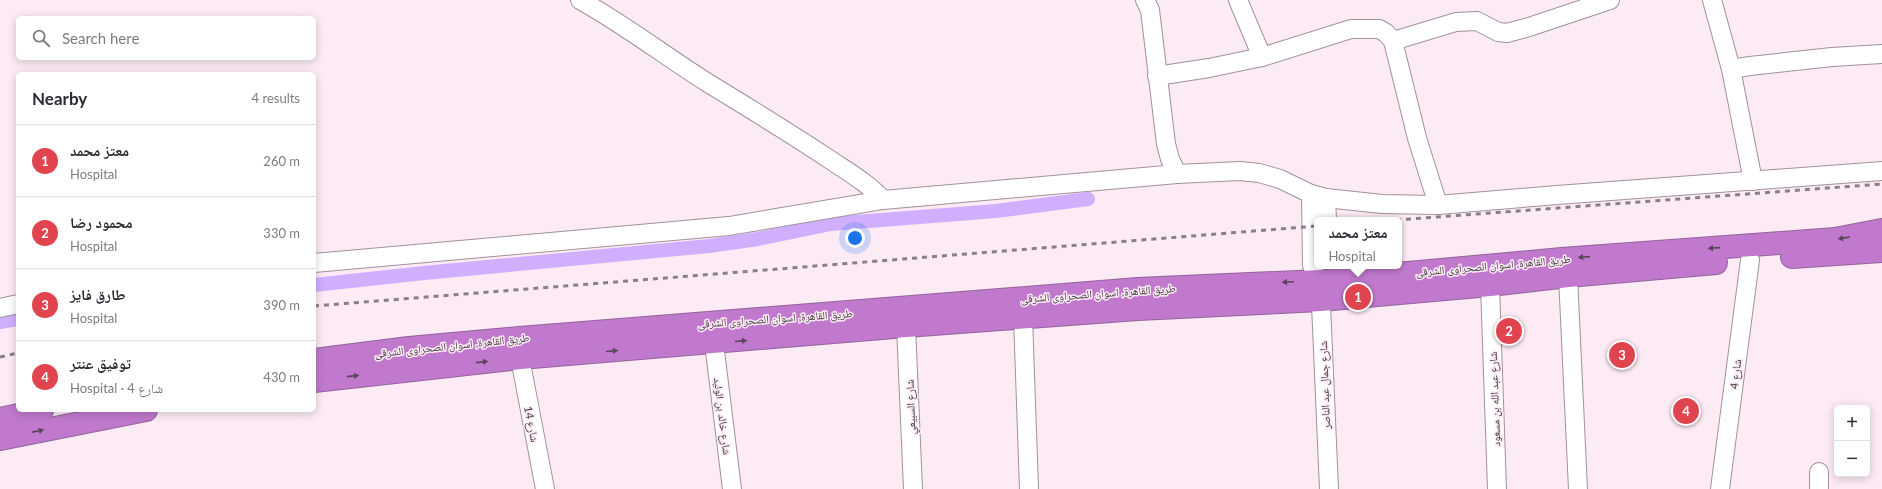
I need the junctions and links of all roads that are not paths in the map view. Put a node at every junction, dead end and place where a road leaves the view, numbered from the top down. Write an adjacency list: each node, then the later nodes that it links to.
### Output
1 (580, 0): 16 (street)
2 (1145, 0): 11 (street)
3 (1238, 0): 9 (street)
4 (1610, 0): 7 (street)
5 (1712, 0): 6 (street); 10 (street)
6 (1718, 0)
7 (1393, 41): 9 (street); 17 (street)
8 (1882, 54): 10 (street)
9 (1262, 57): 11 (street)
10 (1730, 69): 14 (street)
11 (1158, 76): 13 (street)
12 (1882, 171): 14 (street)
13 (1177, 174): 15 (street); 16 (street)
14 (1753, 181): 17 (street)
15 (1319, 196): 17 (street); 18 (street, شارع جمال عبد الناصر); 19 (street)
16 (882, 200): 24 (street)
17 (1438, 205)
18 (1317, 217)
19 (1326, 217)
20 (1882, 230): 28 (highway, طريق القاهرة, اسوان الصحراوى الشرقى, one-way to 28)
21 (1314, 245): 25 (street, شارع جمال عبد الناصر)
22 (1882, 251): 23 (highway, طريق القاهرة, اسوان الصحراوى الشرقى)
23 (1750, 260): 27 (highway, طريق القاهرة, اسوان الصحراوى الشرقى); 49 (street, شارع 4)
24 (316, 263)
25 (1314, 268)
26 (1315, 269): 28 (street, شارع جمال عبد الناصر)
27 (1568, 276): 29 (highway, طريق القاهرة, اسوان الصحراوى الشرقى); 48 (street)
28 (1323, 282): 29 (highway, طريق القاهرة, اسوان الصحراوى الشرقى); 32 (highway, طريق القاهرة, اسوان الصحراوى الشرقى); 36 (highway, طريق القاهرة, اسوان الصحراوى الشرقى, one-way to 36); 46 (street, شارع جمال عبد الناصر)
29 (1490, 285): 47 (street, شارع عبد الله بن مسعود)
30 (16, 304): 31 (street)
31 (0, 308)
32 (1023, 317): 33 (highway, طريق القاهرة, اسوان الصحراوى الشرقى); 45 (street)
33 (906, 326): 34 (highway, طريق القاهرة, اسوان الصحراوى الشرقى, one-way to 33); 44 (street, شارع السبيعي)
34 (714, 343): 35 (highway, طريق القاهرة, اسوان الصحراوى الشرقى, one-way to 34); 43 (street, شارع خالد بن الوليد)
35 (520, 358): 37 (highway, طريق القاهرة, اسوان الصحراوى الشرقى, one-way to 35); 42 (street, شارع 14)
36 (316, 360)
37 (316, 380)
38 (32, 412): 40 (highway)
39 (136, 412): 41 (highway, one-way to 39)
40 (0, 418)
41 (0, 439)
42 (545, 489)
43 (732, 489)
44 (913, 489)
45 (1029, 489)
46 (1329, 489)
47 (1497, 489)
48 (1578, 489)
49 (1720, 489)

